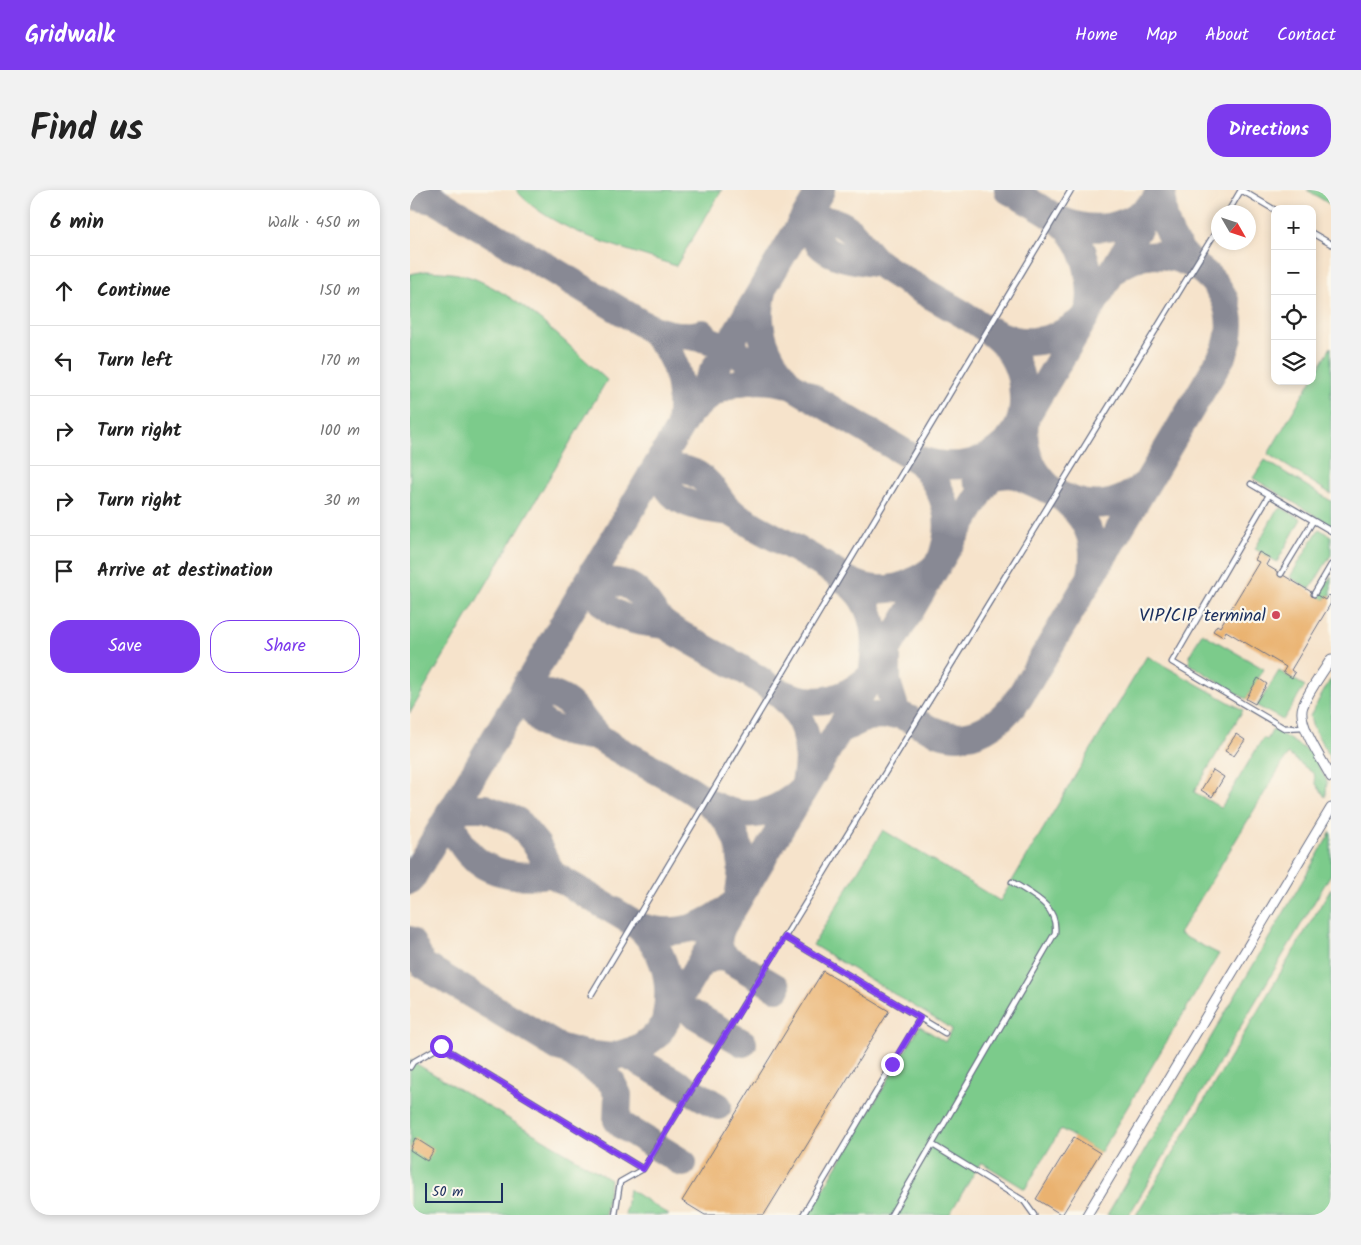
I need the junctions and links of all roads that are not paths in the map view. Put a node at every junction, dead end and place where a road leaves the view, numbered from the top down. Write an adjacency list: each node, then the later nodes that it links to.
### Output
1 (1071, 190): 21 (lane)
2 (1241, 190): 3 (lane); 4 (lane)
3 (1232, 205)
4 (1271, 208)
5 (1316, 235): 7 (lane)
6 (1211, 239): 20 (lane)
7 (1331, 244)
8 (1251, 484): 9 (lane)
9 (1269, 494): 10 (lane); 16 (lane)
10 (1313, 521): 11 (lane); 13 (lane)
11 (1331, 531)
12 (1331, 565): 14 (lane)
13 (1281, 574)
14 (1314, 594)
15 (1331, 659): 16 (street)
16 (1305, 727): 17 (street)
17 (1331, 778)
18 (1331, 808): 31 (street)
19 (1012, 882): 25 (lane)
20 (785, 937): 22 (lane); 26 (lane)
21 (592, 995)
22 (920, 1018): 23 (lane); 28 (lane)
23 (945, 1033)
24 (410, 1067): 26 (lane)
25 (933, 1145): 29 (lane); 30 (lane)
26 (643, 1169): 27 (lane)
27 (615, 1215)
28 (803, 1215)
29 (891, 1215)
30 (1034, 1215)
31 (1087, 1215)

